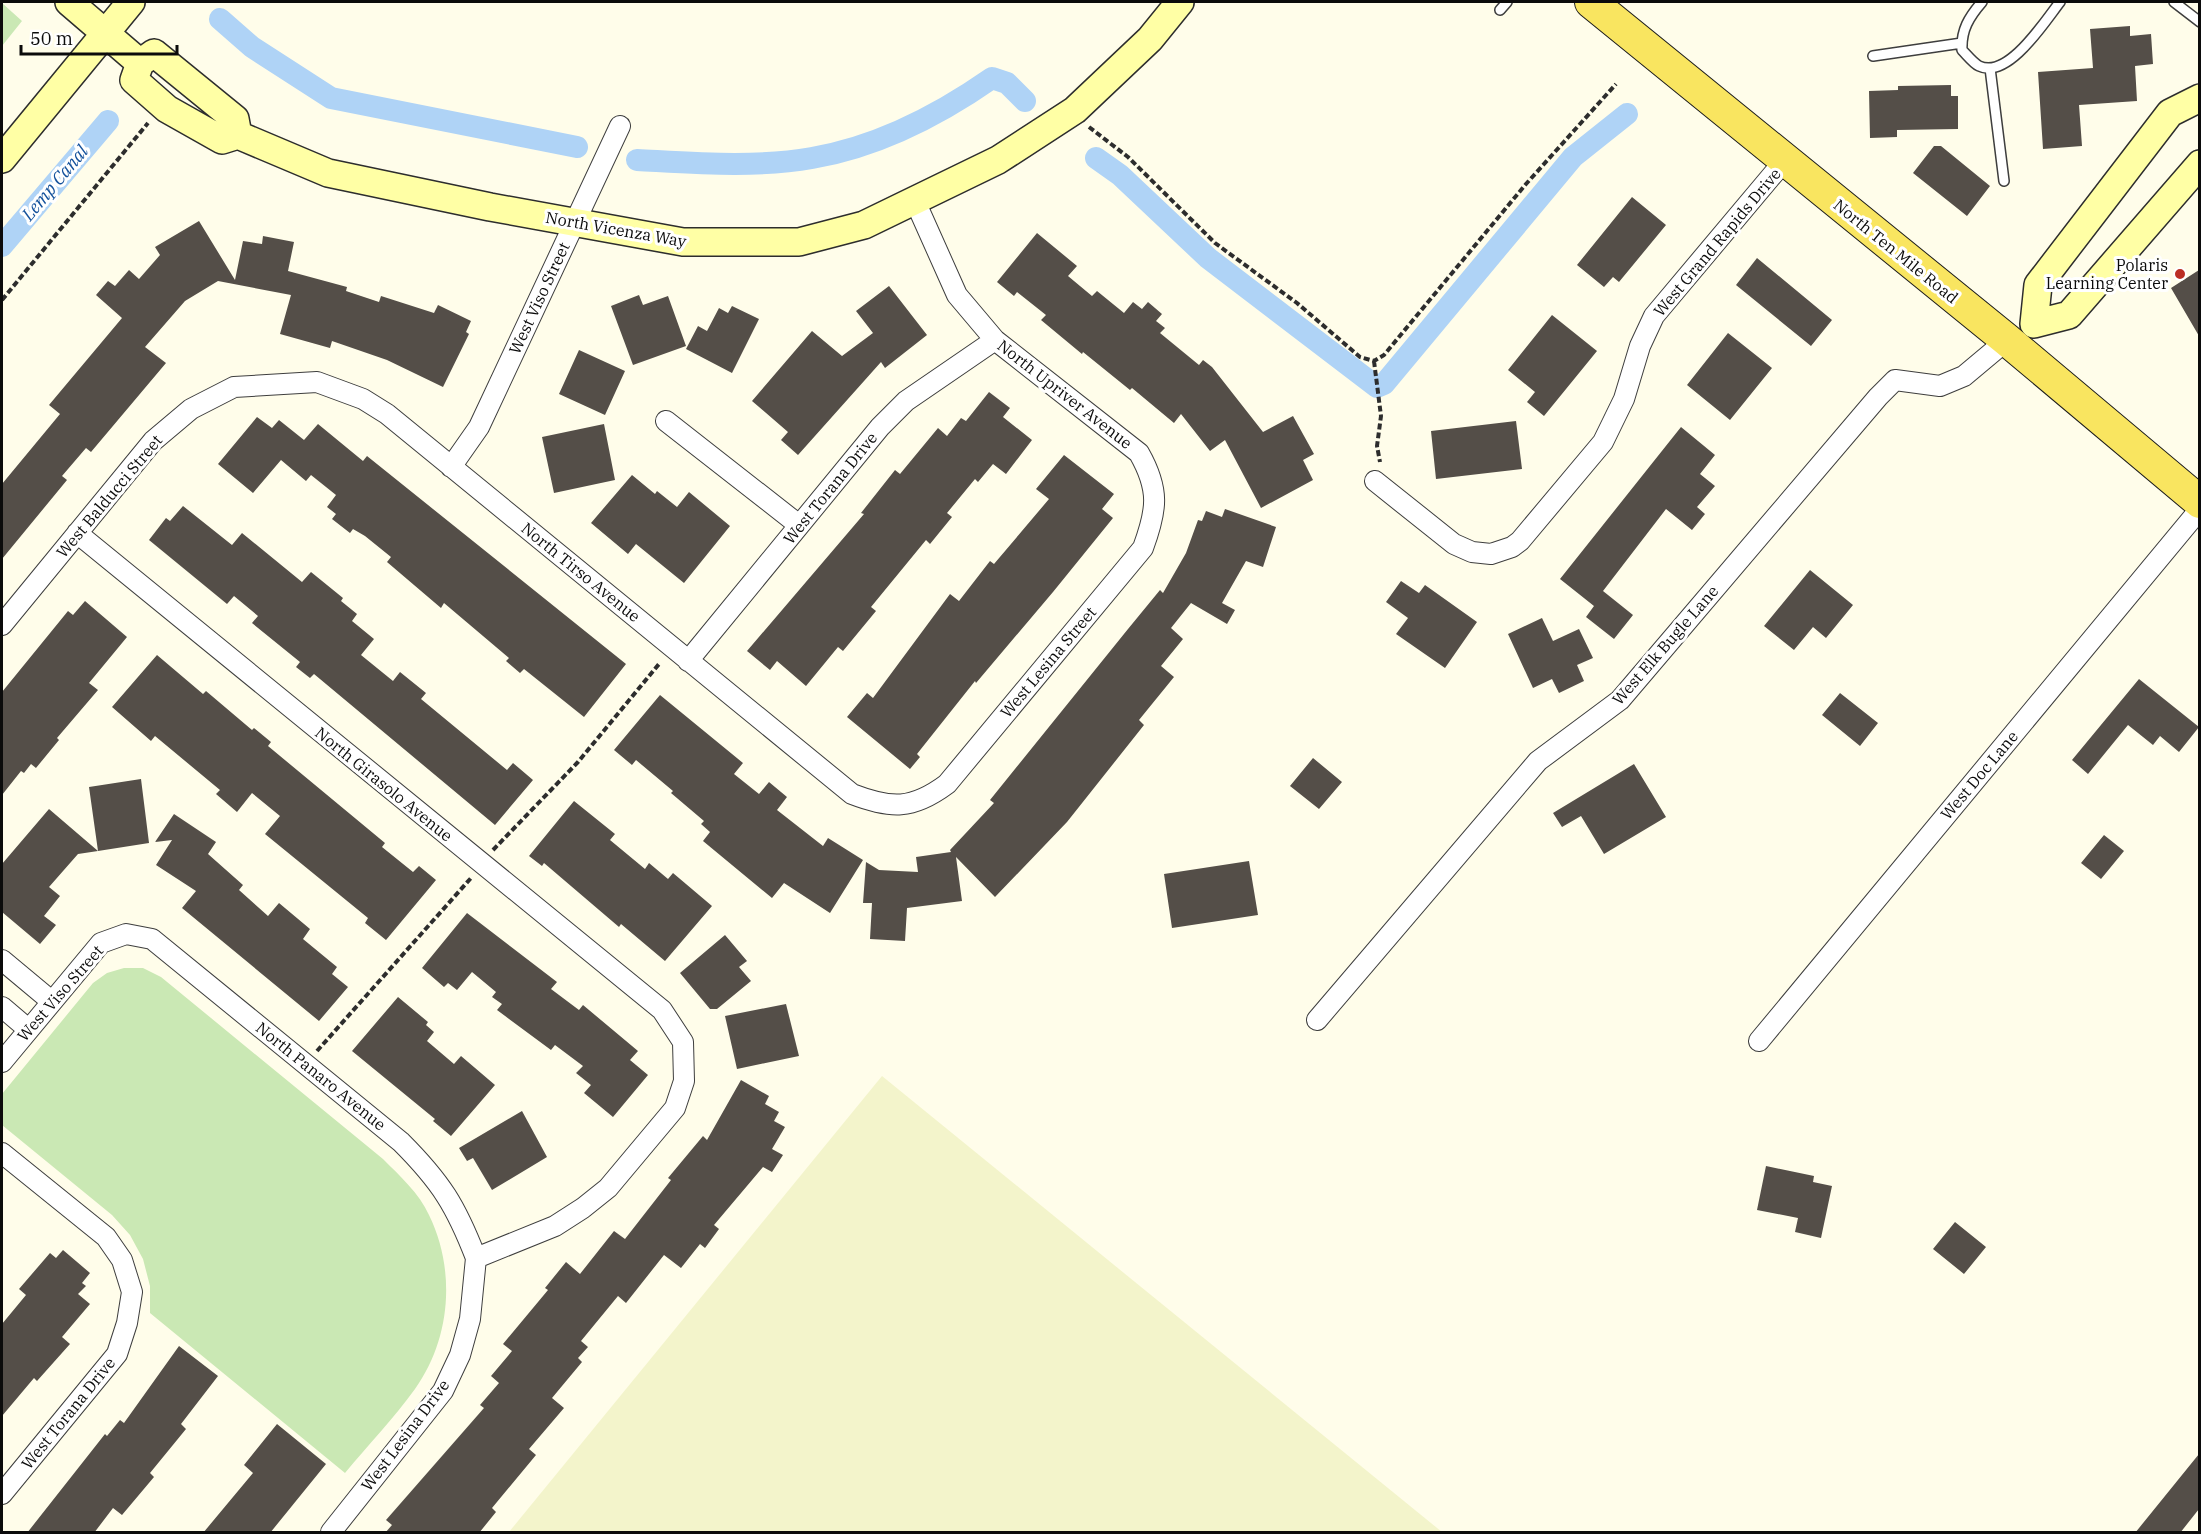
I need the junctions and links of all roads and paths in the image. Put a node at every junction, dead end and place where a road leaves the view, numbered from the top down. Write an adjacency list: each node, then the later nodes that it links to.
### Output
1 (69, 2): 11 (street, North Vicenza Way)
2 (131, 2): 11 (street)
3 (1180, 2): 24 (street, North Vicenza Way)
4 (1508, 2): 9 (lane)
5 (1591, 2): 21 (main road, North Ten Mile Road)
6 (1982, 2): 12 (lane)
7 (2060, 2): 14 (lane)
8 (2175, 2): 10 (lane)
9 (1500, 10)
10 (2199, 22)
11 (105, 33): 20 (street); 25 (street, North Vicenza Way)
12 (1962, 43): 13 (lane); 14 (lane)
13 (1873, 56)
14 (1990, 68): 23 (lane)
15 (1616, 84): 30 (path)
16 (2199, 98): 27 (street)
17 (148, 123): 26 (path)
18 (620, 126): 25 (street, West Viso Street)
19 (1089, 126): 30 (path)
20 (2, 159)
21 (1785, 160): 29 (main road, North Ten Mile Road); 34 (street, West Grand Rapids Drive)
22 (2199, 164): 27 (street)
23 (2004, 181)
24 (915, 201): 25 (street, North Vicenza Way); 28 (street, North Upriver Avenue)
25 (575, 223): 33 (street, West Viso Street)
26 (2, 300)
27 (2034, 324): 29 (street)
28 (995, 340): 35 (street, North Upriver Avenue); 38 (street, West Torana Drive)
29 (2011, 344): 36 (main road, North Ten Mile Road); 50 (street, West Elk Bugle Lane)
30 (1374, 361): 34 (path)
31 (234, 387): 33 (street, North Tirso Avenue); 39 (street, West Balducci Street)
32 (666, 421): 38 (street)
33 (451, 467): 41 (street, North Tirso Avenue)
34 (1379, 473)
35 (1155, 497): 43 (street, West Lesina Street)
36 (2199, 502)
37 (2199, 509): 52 (street, West Doc Lane)
38 (800, 525): 41 (street, West Torana Drive)
39 (77, 533): 40 (street, West Balducci Street); 56 (street, North Girasolo Avenue)
40 (2, 625)
41 (688, 661): 43 (street, North Tirso Avenue)
42 (659, 664): 44 (path)
43 (910, 804)
44 (491, 853)
45 (471, 878): 53 (path)
46 (126, 934): 48 (street, West Viso Street); 56 (street, North Panaro Avenue)
47 (2, 960): 48 (street)
48 (50, 1000): 51 (street, West Viso Street)
49 (2, 1007): 51 (street)
50 (1317, 1020)
51 (28, 1029): 54 (street, West Viso Street)
52 (1759, 1041)
53 (315, 1054)
54 (2, 1062)
55 (2, 1153): 57 (street, West Torana Drive)
56 (476, 1258): 58 (street, West Lesina Drive)
57 (2, 1494)
58 (331, 1533)

